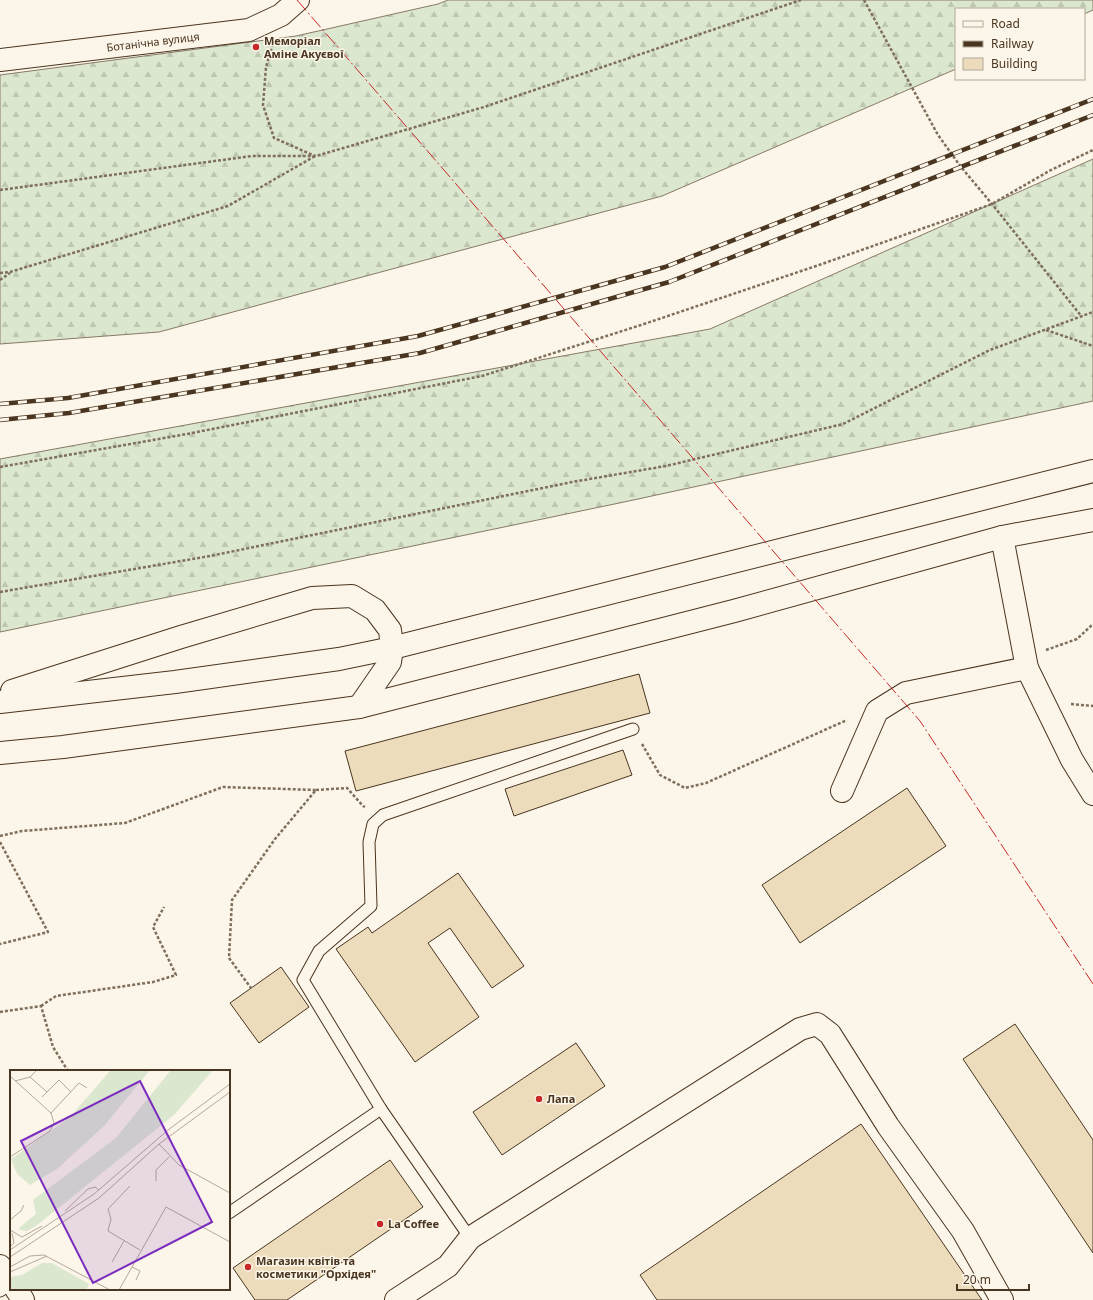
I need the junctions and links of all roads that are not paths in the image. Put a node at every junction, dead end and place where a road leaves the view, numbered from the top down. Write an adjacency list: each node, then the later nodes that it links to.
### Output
1 (298, 0): 2 (main road, Ботанічна вулиця)
2 (0, 60)
3 (1093, 471): 6 (main road)
4 (1093, 520): 5 (main road)
5 (1002, 537): 7 (main road); 10 (main road)
6 (392, 648): 8 (main road); 9 (main road); 10 (main road)
7 (1026, 662): 13 (main road); 14 (main road)
8 (0, 695)
9 (0, 702)
10 (360, 706): 12 (main road)
11 (633, 729): 15 (lane)
12 (0, 753)
13 (842, 791)
14 (1093, 794)
15 (381, 1109): 16 (lane); 17 (lane)
16 (230, 1212)
17 (470, 1238): 24 (main road); 25 (main road)
18 (0, 1266): 19 (main road)
19 (10, 1281)
20 (10, 1284): 22 (lane)
21 (17, 1290): 23 (main road)
22 (0, 1291)
23 (23, 1300)
24 (396, 1300)
25 (1002, 1300)

